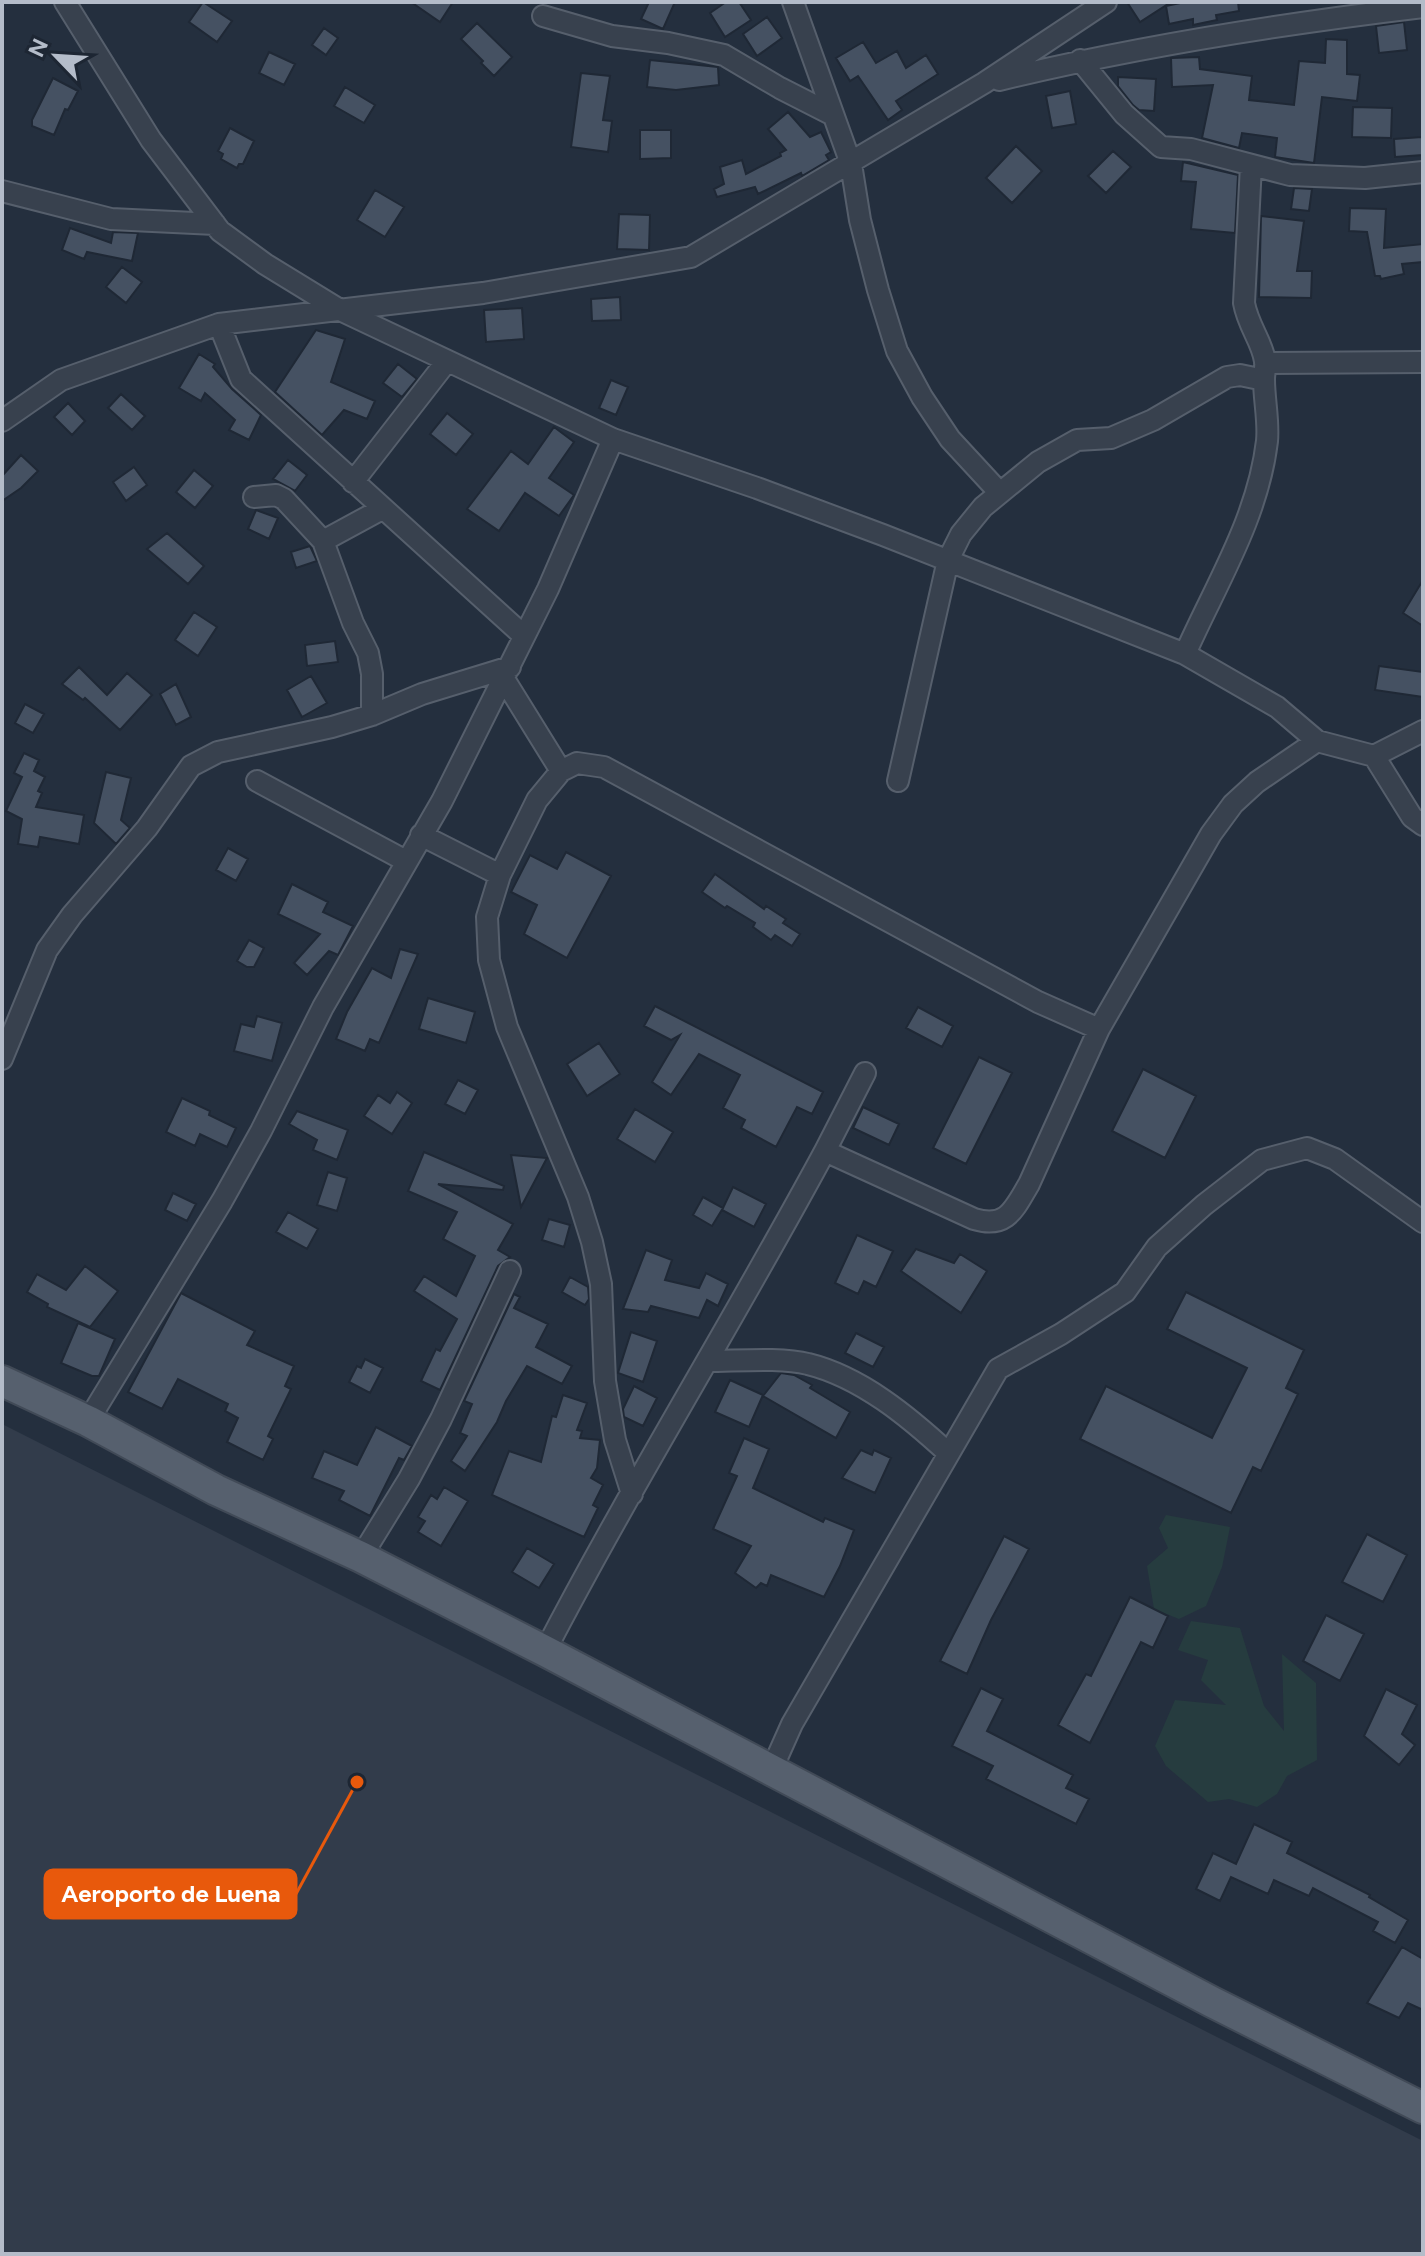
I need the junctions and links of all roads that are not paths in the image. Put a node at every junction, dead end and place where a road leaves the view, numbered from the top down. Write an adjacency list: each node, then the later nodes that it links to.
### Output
1 (65, 2): 13 (street)
2 (793, 2): 8 (street)
3 (1106, 2): 7 (street)
4 (1422, 9): 6 (street)
5 (543, 16): 8 (street)
6 (1080, 60): 7 (street); 10 (street)
7 (984, 83): 9 (street)
8 (833, 115): 9 (street)
9 (851, 164): 14 (street); 22 (street)
10 (1251, 165): 11 (street); 18 (street)
11 (1423, 172)
12 (2, 191): 13 (street)
13 (215, 224): 14 (street)
14 (340, 310): 15 (street); 16 (street)
15 (219, 324): 19 (street); 21 (street)
16 (447, 361): 20 (street); 21 (street)
17 (1423, 362): 18 (street)
18 (1265, 372): 22 (street); 28 (street)
19 (2, 421)
20 (613, 439): 26 (street); 27 (street)
21 (353, 482): 24 (street)
22 (999, 492): 26 (street)
23 (254, 497): 25 (street)
24 (382, 509): 25 (street); 27 (street)
25 (323, 541): 30 (street)
26 (948, 560): 28 (street); 36 (street)
27 (524, 636): 29 (street)
28 (1185, 654): 32 (street)
29 (507, 673): 30 (street); 34 (street); 38 (street)
30 (372, 715): 42 (street)
31 (1423, 731): 33 (street)
32 (1317, 741): 33 (street); 41 (street)
33 (1374, 756): 37 (street)
34 (561, 771): 40 (street); 41 (street)
35 (257, 781): 39 (street)
36 (898, 781)
37 (1423, 825)
38 (421, 835): 39 (street); 40 (street)
39 (406, 861): 49 (street)
40 (500, 875): 51 (street)
41 (1099, 1029): 44 (street)
42 (2, 1059)
43 (865, 1073): 44 (street)
44 (825, 1151): 47 (street)
45 (1423, 1222): 50 (street)
46 (510, 1271): 52 (street)
47 (708, 1361): 50 (street); 51 (street)
48 (2, 1381): 49 (main road)
49 (88, 1421): 52 (main road)
50 (948, 1453): 54 (street)
51 (632, 1494): 53 (street)
52 (361, 1557): 53 (main road)
53 (545, 1651): 54 (main road)
54 (771, 1771): 55 (main road)
55 (1423, 2108)

